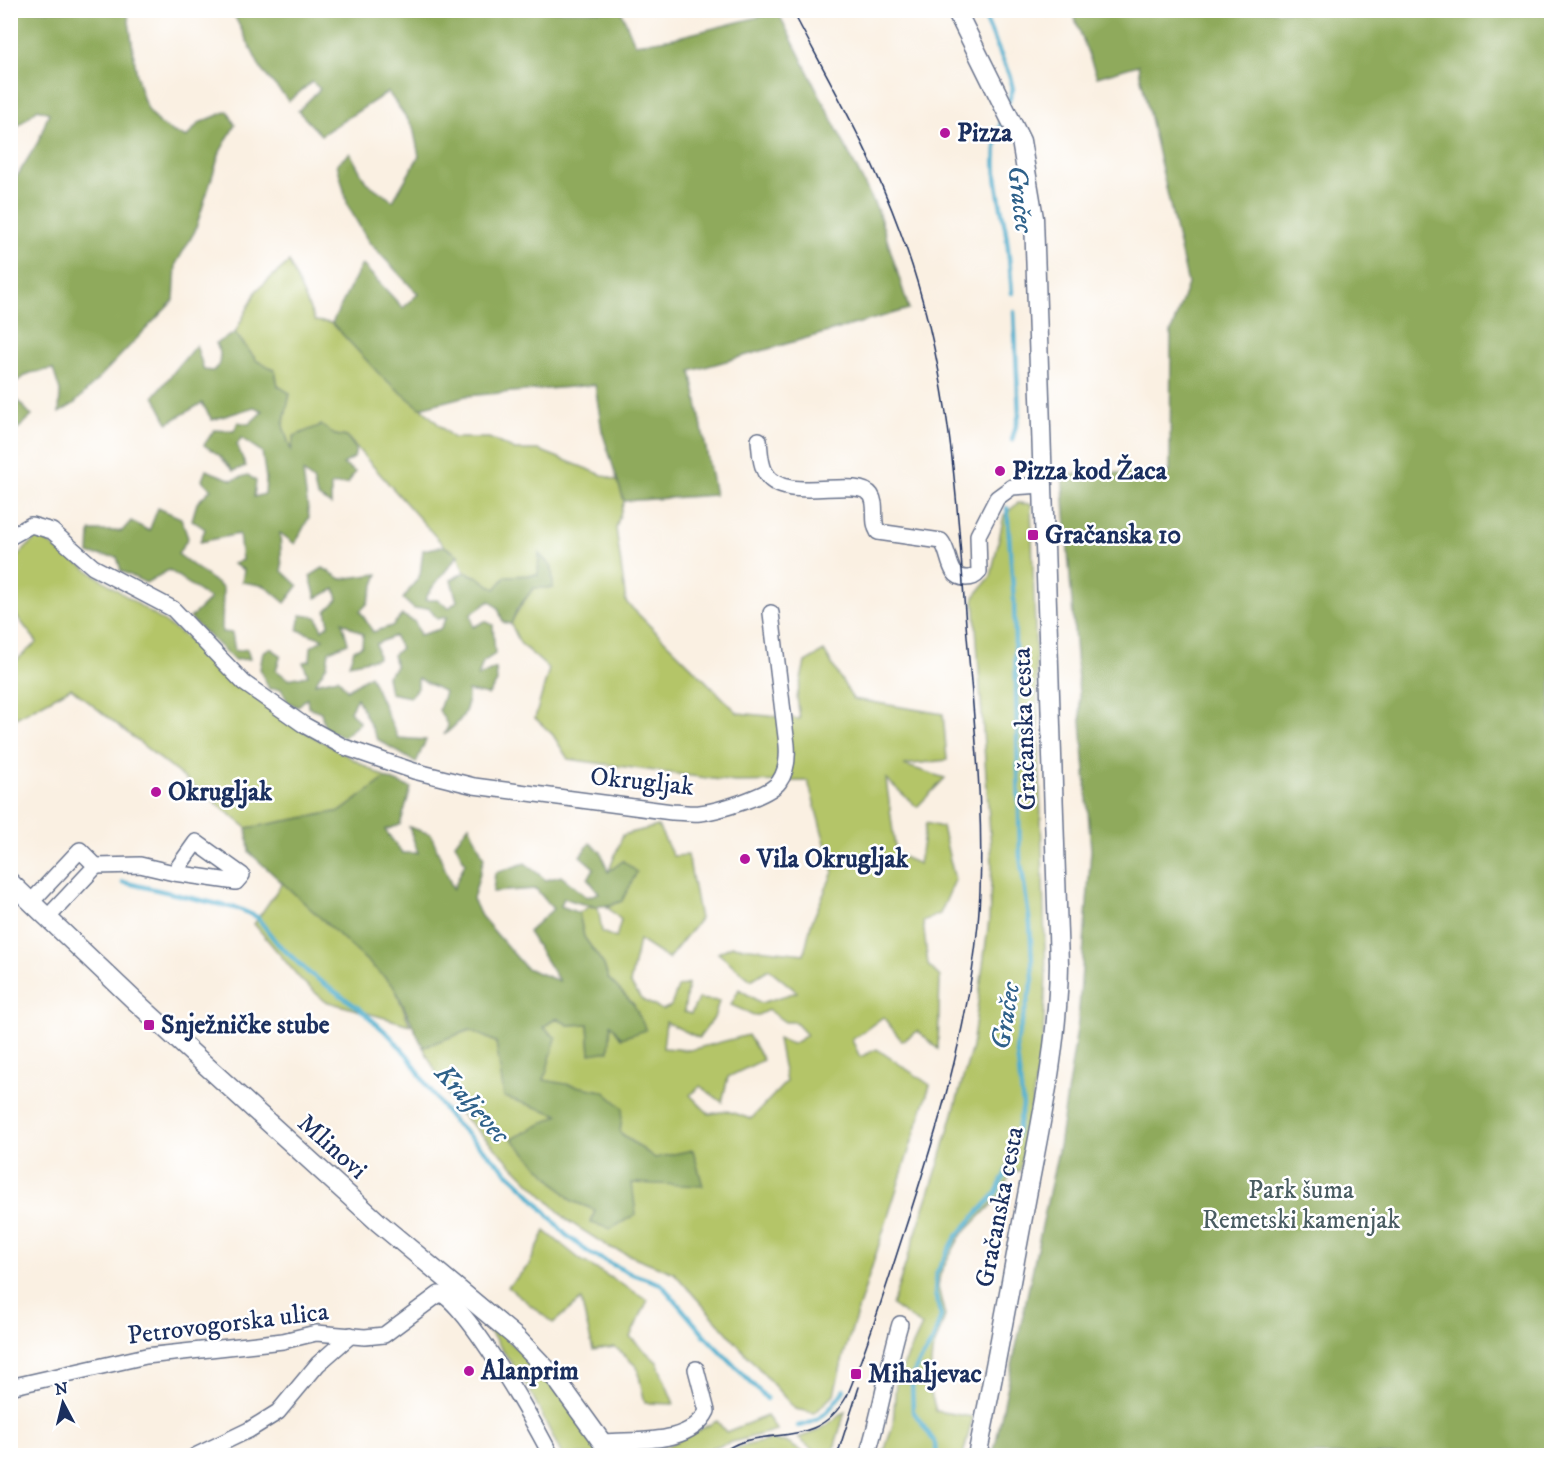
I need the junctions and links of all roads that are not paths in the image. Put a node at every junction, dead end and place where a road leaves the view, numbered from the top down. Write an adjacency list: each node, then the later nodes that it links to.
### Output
1 (956, 10): 3 (main road, Gračanska cesta)
2 (759, 440): 3 (street)
3 (1043, 485): 19 (main road, Gračanska cesta)
4 (10, 537): 5 (street, Okrugljak)
5 (771, 613)
6 (96, 866): 7 (street); 9 (street); 10 (street)
7 (174, 873)
8 (10, 882): 9 (main road, Mlinovi)
9 (32, 901): 10 (main road, Mlinovi)
10 (49, 916): 15 (main road, Mlinovi)
11 (900, 1324): 18 (street)
12 (351, 1335): 14 (street, Petrovogorska ulica); 16 (street); 17 (street, Petrovogorska ulica)
13 (696, 1369): 15 (street)
14 (10, 1387)
15 (608, 1448)
16 (195, 1455)
17 (551, 1455)
18 (867, 1455)
19 (977, 1455)

